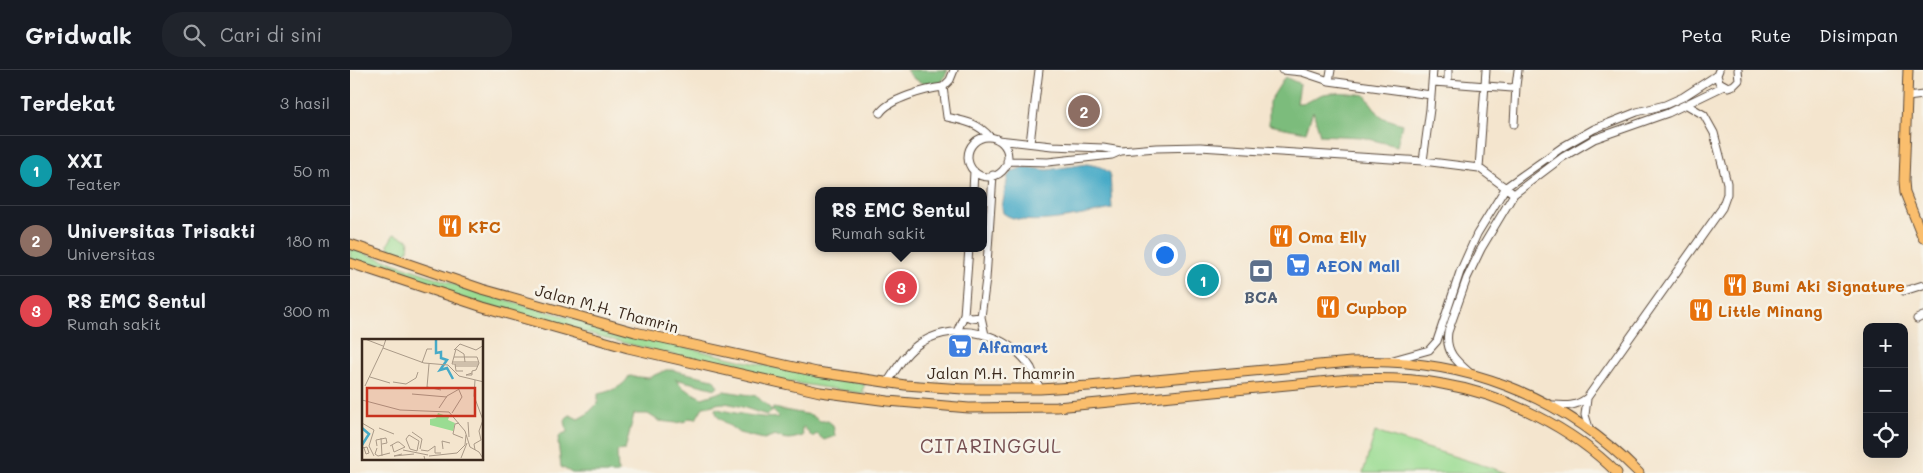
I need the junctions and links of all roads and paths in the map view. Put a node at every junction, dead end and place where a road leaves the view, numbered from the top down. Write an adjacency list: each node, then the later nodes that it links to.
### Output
1 (954, 70): 18 (street)
2 (1039, 70): 27 (street)
3 (1282, 70): 12 (street)
4 (1331, 70): 12 (street)
5 (1433, 70): 13 (street)
6 (1448, 70): 14 (street)
7 (1486, 70): 15 (street)
8 (1518, 70): 16 (street)
9 (1908, 70): 21 (main road)
10 (1739, 71): 17 (street)
11 (1718, 73): 17 (street); 35 (street)
12 (1329, 81): 19 (street)
13 (1432, 82): 14 (street); 19 (street)
14 (1448, 83): 15 (street)
15 (1486, 86): 16 (street); 31 (street)
16 (1516, 86): 24 (street)
17 (1724, 86): 22 (street)
18 (943, 87): 23 (street); 25 (street)
19 (1432, 95): 30 (street)
20 (1923, 95): 21 (street)
21 (1907, 97): 37 (main road)
22 (1688, 105): 36 (street); 59 (street)
23 (880, 113)
24 (1514, 124)
25 (990, 137): 26 (street); 32 (street)
26 (998, 140): 27 (street); 29 (street)
27 (1030, 143): 28 (street)
28 (1122, 151): 29 (street); 30 (street)
29 (1007, 161): 33 (street)
30 (1423, 161): 31 (street)
31 (1479, 168): 35 (street)
32 (974, 171): 33 (street); 34 (street)
33 (994, 175): 47 (street)
34 (973, 187)
35 (1506, 187): 36 (street); 38 (street)
36 (1514, 194): 40 (street)
37 (1919, 221): 39 (main road)
38 (1477, 234): 40 (street); 50 (street)
39 (1923, 238)
40 (1487, 239): 53 (street)
41 (350, 244): 55 (main road, Jalan M.H. Thamrin)
42 (969, 252): 46 (street)
43 (350, 263): 60 (main road, Jalan M.H. Thamrin)
44 (1923, 284): 45 (street)
45 (1904, 291)
46 (964, 315): 47 (street); 48 (street)
47 (981, 318): 49 (street)
48 (957, 332): 49 (street); 55 (street)
49 (985, 335): 58 (street)
50 (1390, 361): 51 (main road, Jalan M.H. Thamrin); 58 (main road, Jalan M.H. Thamrin)
51 (1425, 364): 52 (main road, Jalan M.H. Thamrin); 54 (main road)
52 (1444, 368): 53 (main road, Jalan M.H. Thamrin); 56 (main road)
53 (1470, 373): 61 (main road, Jalan M.H. Thamrin)
54 (1426, 382): 56 (main road, Jalan M.H. Thamrin); 60 (main road, Jalan M.H. Thamrin)
55 (888, 383): 57 (main road, Jalan M.H. Thamrin)
56 (1442, 384): 64 (main road, Jalan M.H. Thamrin)
57 (905, 386): 58 (main road, Jalan M.H. Thamrin); 60 (main road)
58 (1040, 389)
59 (1587, 398): 61 (street); 62 (street)
60 (888, 401)
61 (1552, 405): 62 (main road, Jalan M.H. Thamrin)
62 (1590, 432): 63 (main road, Jalan M.H. Thamrin)
63 (1604, 442): 64 (main road); 66 (main road, Jalan M.H. Thamrin)
64 (1596, 453): 65 (main road, Jalan M.H. Thamrin)
65 (1617, 473)
66 (1639, 473)

